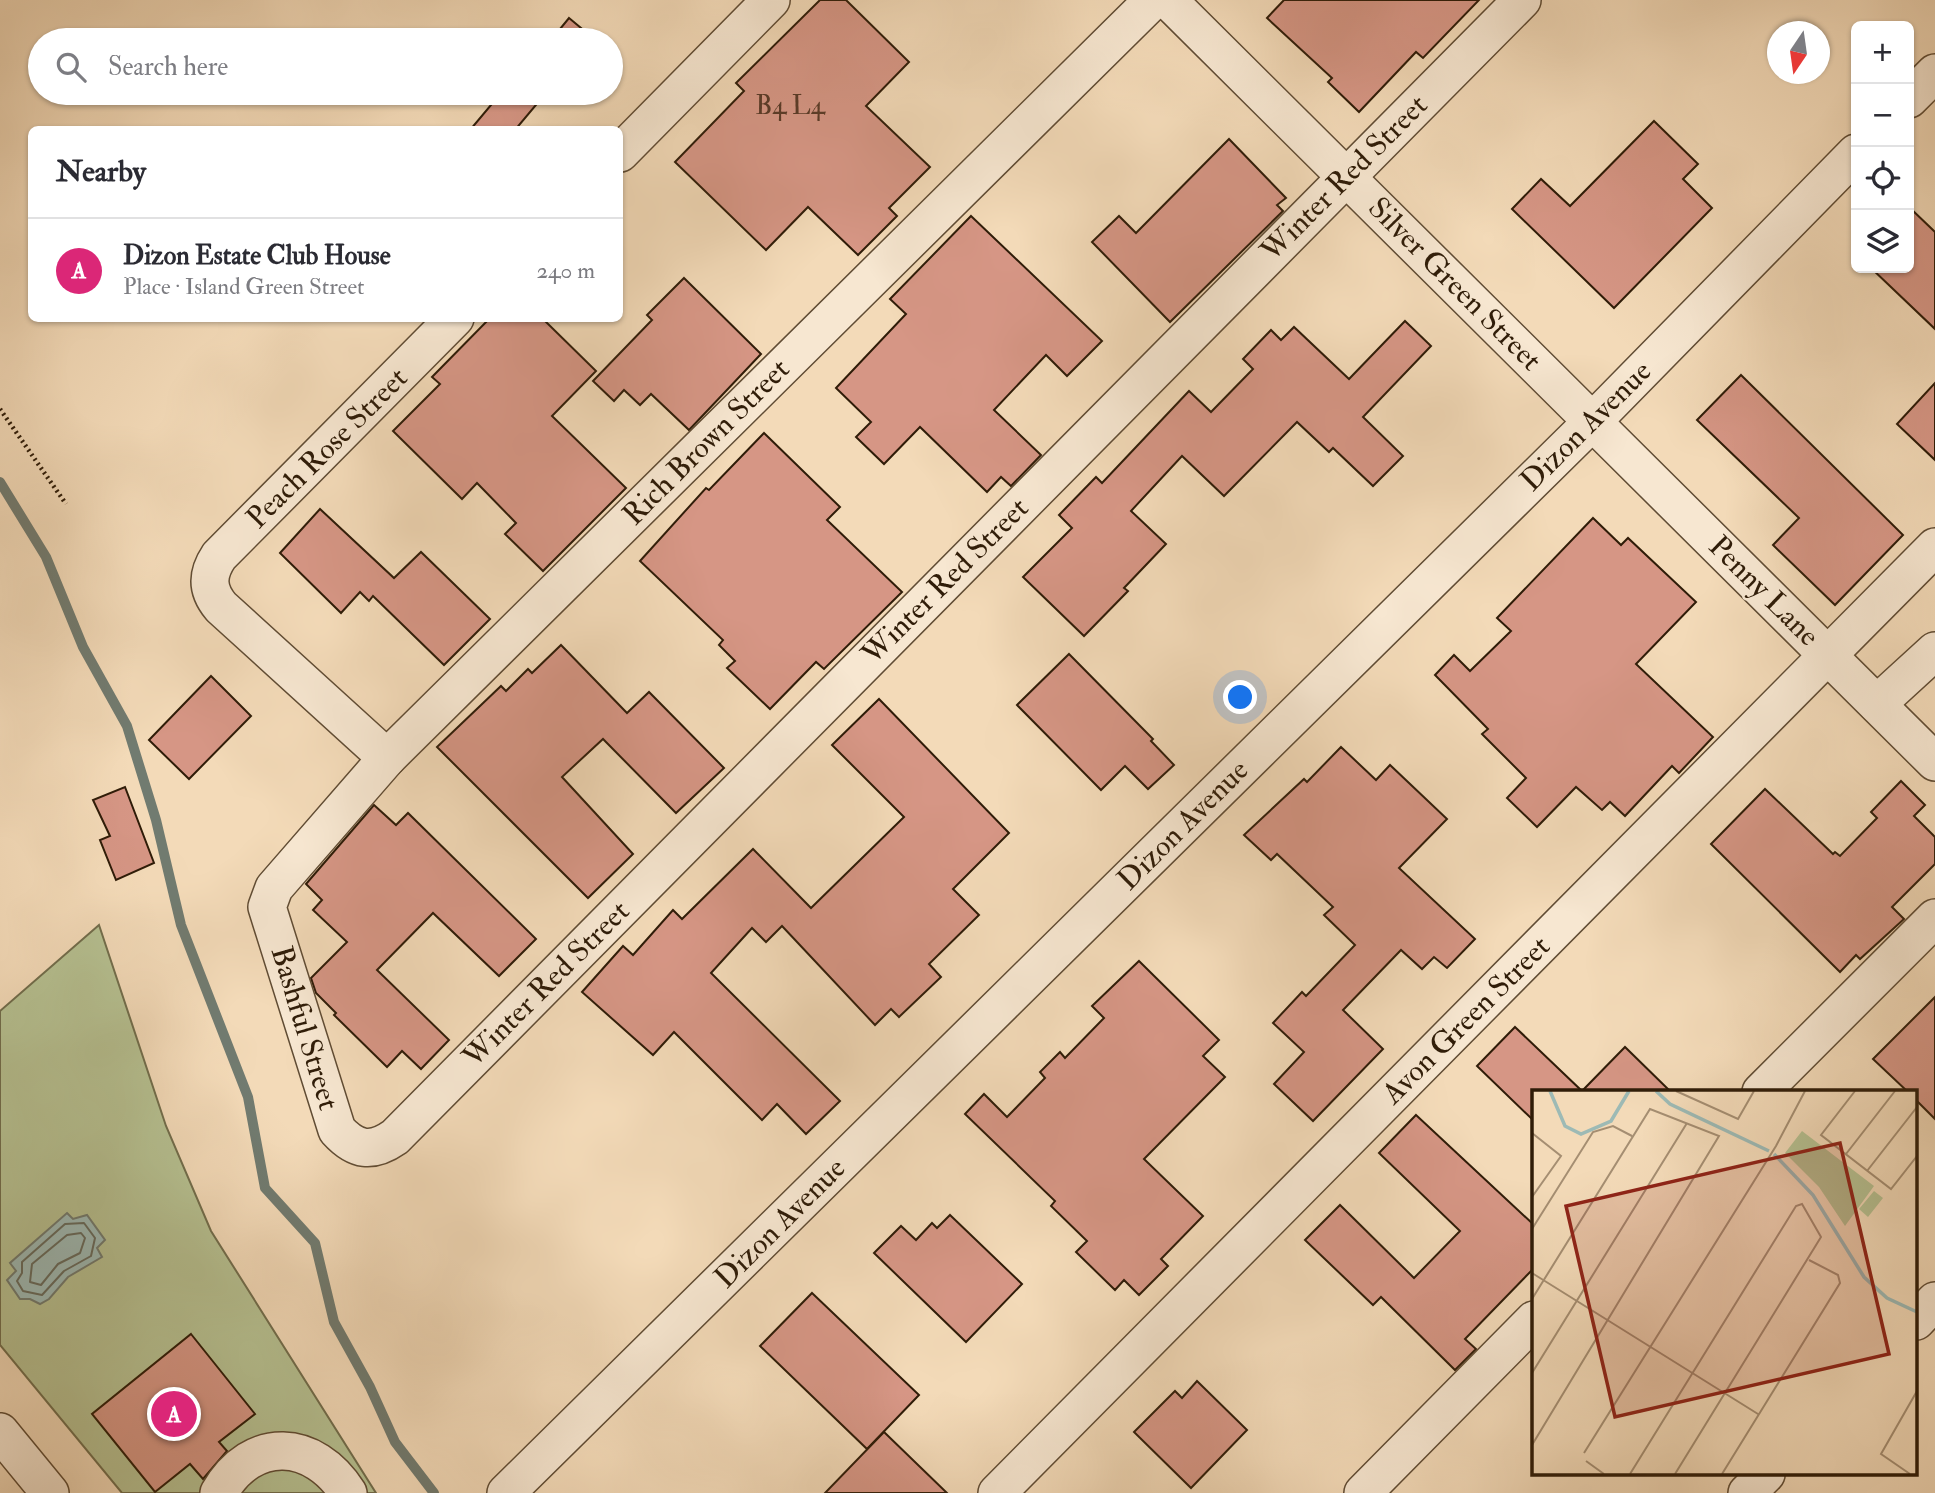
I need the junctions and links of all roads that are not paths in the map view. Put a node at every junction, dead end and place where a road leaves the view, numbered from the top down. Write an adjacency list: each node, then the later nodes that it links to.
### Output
1 (771, 0): 7 (street)
2 (1153, 0): 16 (street, Rich Brown Street)
3 (1168, 0): 9 (street, Silver Green Street)
4 (1522, 0): 9 (street, Winter Red Street)
5 (1935, 72): 6 (street)
6 (1914, 94)
7 (623, 150)
8 (1851, 158): 11 (street, Dizon Avenue)
9 (1346, 176): 11 (street, Silver Green Street); 21 (street, Winter Red Street)
10 (451, 322): 16 (street, Peach Rose Street)
11 (1593, 421): 14 (street, Penny Lane); 30 (street, Dizon Avenue)
12 (1935, 547): 14 (street, Avon Green Street)
13 (1935, 651): 15 (street)
14 (1828, 654): 15 (street, Penny Lane); 31 (street, Avon Green Street)
15 (1877, 704): 17 (street, Penny Lane)
16 (387, 758): 18 (street, Rich Brown Street)
17 (1935, 762)
18 (269, 895): 21 (street, Bashful Street)
19 (1935, 918): 20 (street)
20 (1763, 1090)
21 (362, 1149)
22 (1935, 1301): 23 (street)
23 (1918, 1319)
24 (1532, 1322): 32 (street)
25 (0, 1432): 27 (street)
26 (1764, 1476): 33 (street)
27 (50, 1493)
28 (219, 1493): 29 (street)
29 (348, 1493)
30 (506, 1493)
31 (998, 1493)
32 (1363, 1493)
33 (1747, 1493)

